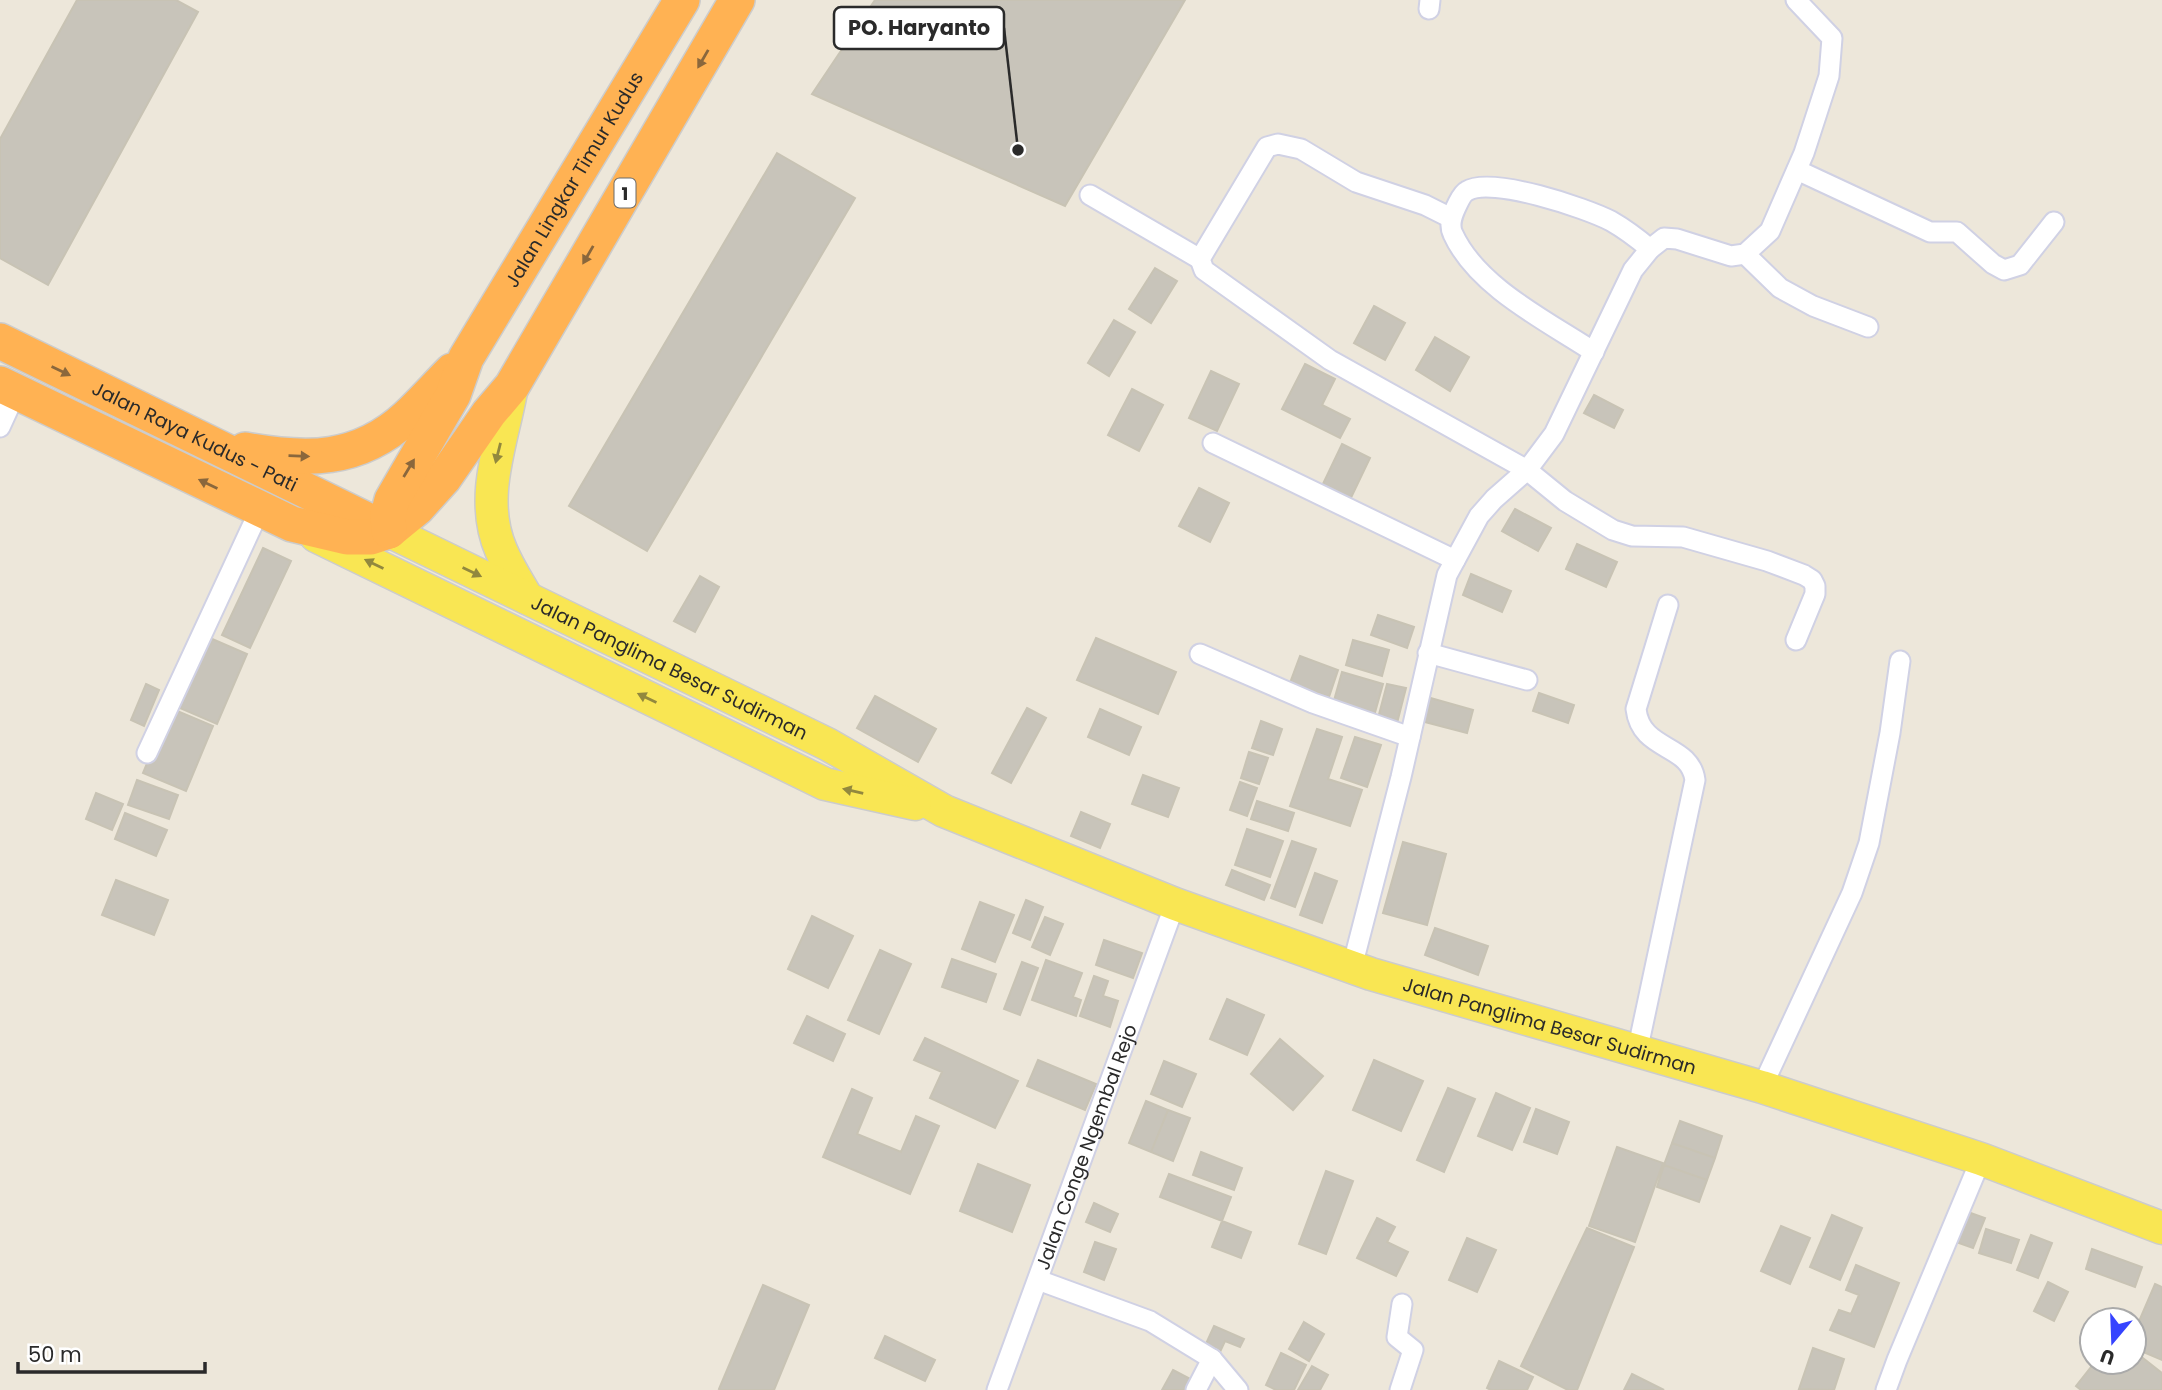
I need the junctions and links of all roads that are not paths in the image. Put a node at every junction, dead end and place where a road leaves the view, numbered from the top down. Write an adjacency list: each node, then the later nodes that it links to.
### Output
1 (682, 0): 14 (highway, Jalan Lingkar Timur Kudus)
2 (737, 0): 15 (highway, 1, one-way to 15)
3 (1796, 0): 4 (street)
4 (1797, 170): 7 (street); 9 (street)
5 (1090, 195): 10 (street)
6 (1451, 218): 8 (street); 10 (street); 13 (street)
7 (2054, 222)
8 (1650, 249): 9 (street); 13 (street)
9 (1745, 254): 11 (street)
10 (1199, 259): 20 (street)
11 (1868, 327)
12 (0, 341): 18 (highway, Jalan Raya Kudus - Pati, one-way to 18)
13 (1594, 352): 20 (street)
14 (466, 358): 18 (highway, one-way to 14); 23 (highway, one-way to 14)
15 (512, 386): 23 (highway); 25 (main road, one-way to 25)
16 (8, 388): 17 (street); 21 (highway, Jalan Raya Kudus - Pati, one-way to 16)
17 (0, 427)
18 (207, 443): 23 (highway, Jalan Raya Kudus - Pati)
19 (1213, 443): 24 (street)
20 (1527, 470): 24 (street); 28 (street)
21 (260, 509): 22 (highway, Jalan Raya Kudus - Pati); 34 (street)
22 (292, 524): 23 (highway, Jalan Raya Kudus - Pati); 26 (main road, one-way to 22)
23 (389, 531): 25 (main road, Jalan Panglima Besar Sudirman, one-way to 25); 26 (main road)
24 (1455, 560): 29 (street)
25 (527, 598): 35 (main road, Jalan Panglima Besar Sudirman)
26 (457, 605): 35 (main road, Jalan Panglima Besar Sudirman, one-way to 26)
27 (1668, 605): 38 (street)
28 (1796, 640)
29 (1428, 653): 32 (street); 33 (street)
30 (1200, 654): 33 (street)
31 (1900, 661): 39 (street)
32 (1527, 680)
33 (1410, 737): 37 (street)
34 (147, 753)
35 (944, 811): 36 (main road, Jalan Panglima Besar Sudirman)
36 (1175, 904): 37 (main road, Jalan Panglima Besar Sudirman); 42 (street, Jalan Conge Ngembal Rejo)
37 (1352, 967): 38 (main road, Jalan Panglima Besar Sudirman)
38 (1637, 1052): 39 (main road, Jalan Panglima Besar Sudirman)
39 (1762, 1087): 40 (main road, Jalan Panglima Besar Sudirman)
40 (1981, 1158): 41 (main road, Jalan Panglima Besar Sudirman); 49 (street)
41 (2162, 1228)
42 (1038, 1280): 44 (street); 45 (street, Jalan Conge Ngembal Rejo)
43 (1402, 1304): 48 (street)
44 (1212, 1359): 46 (street); 47 (street)
45 (997, 1390)
46 (1196, 1390)
47 (1238, 1390)
48 (1400, 1390)
49 (1886, 1390)

